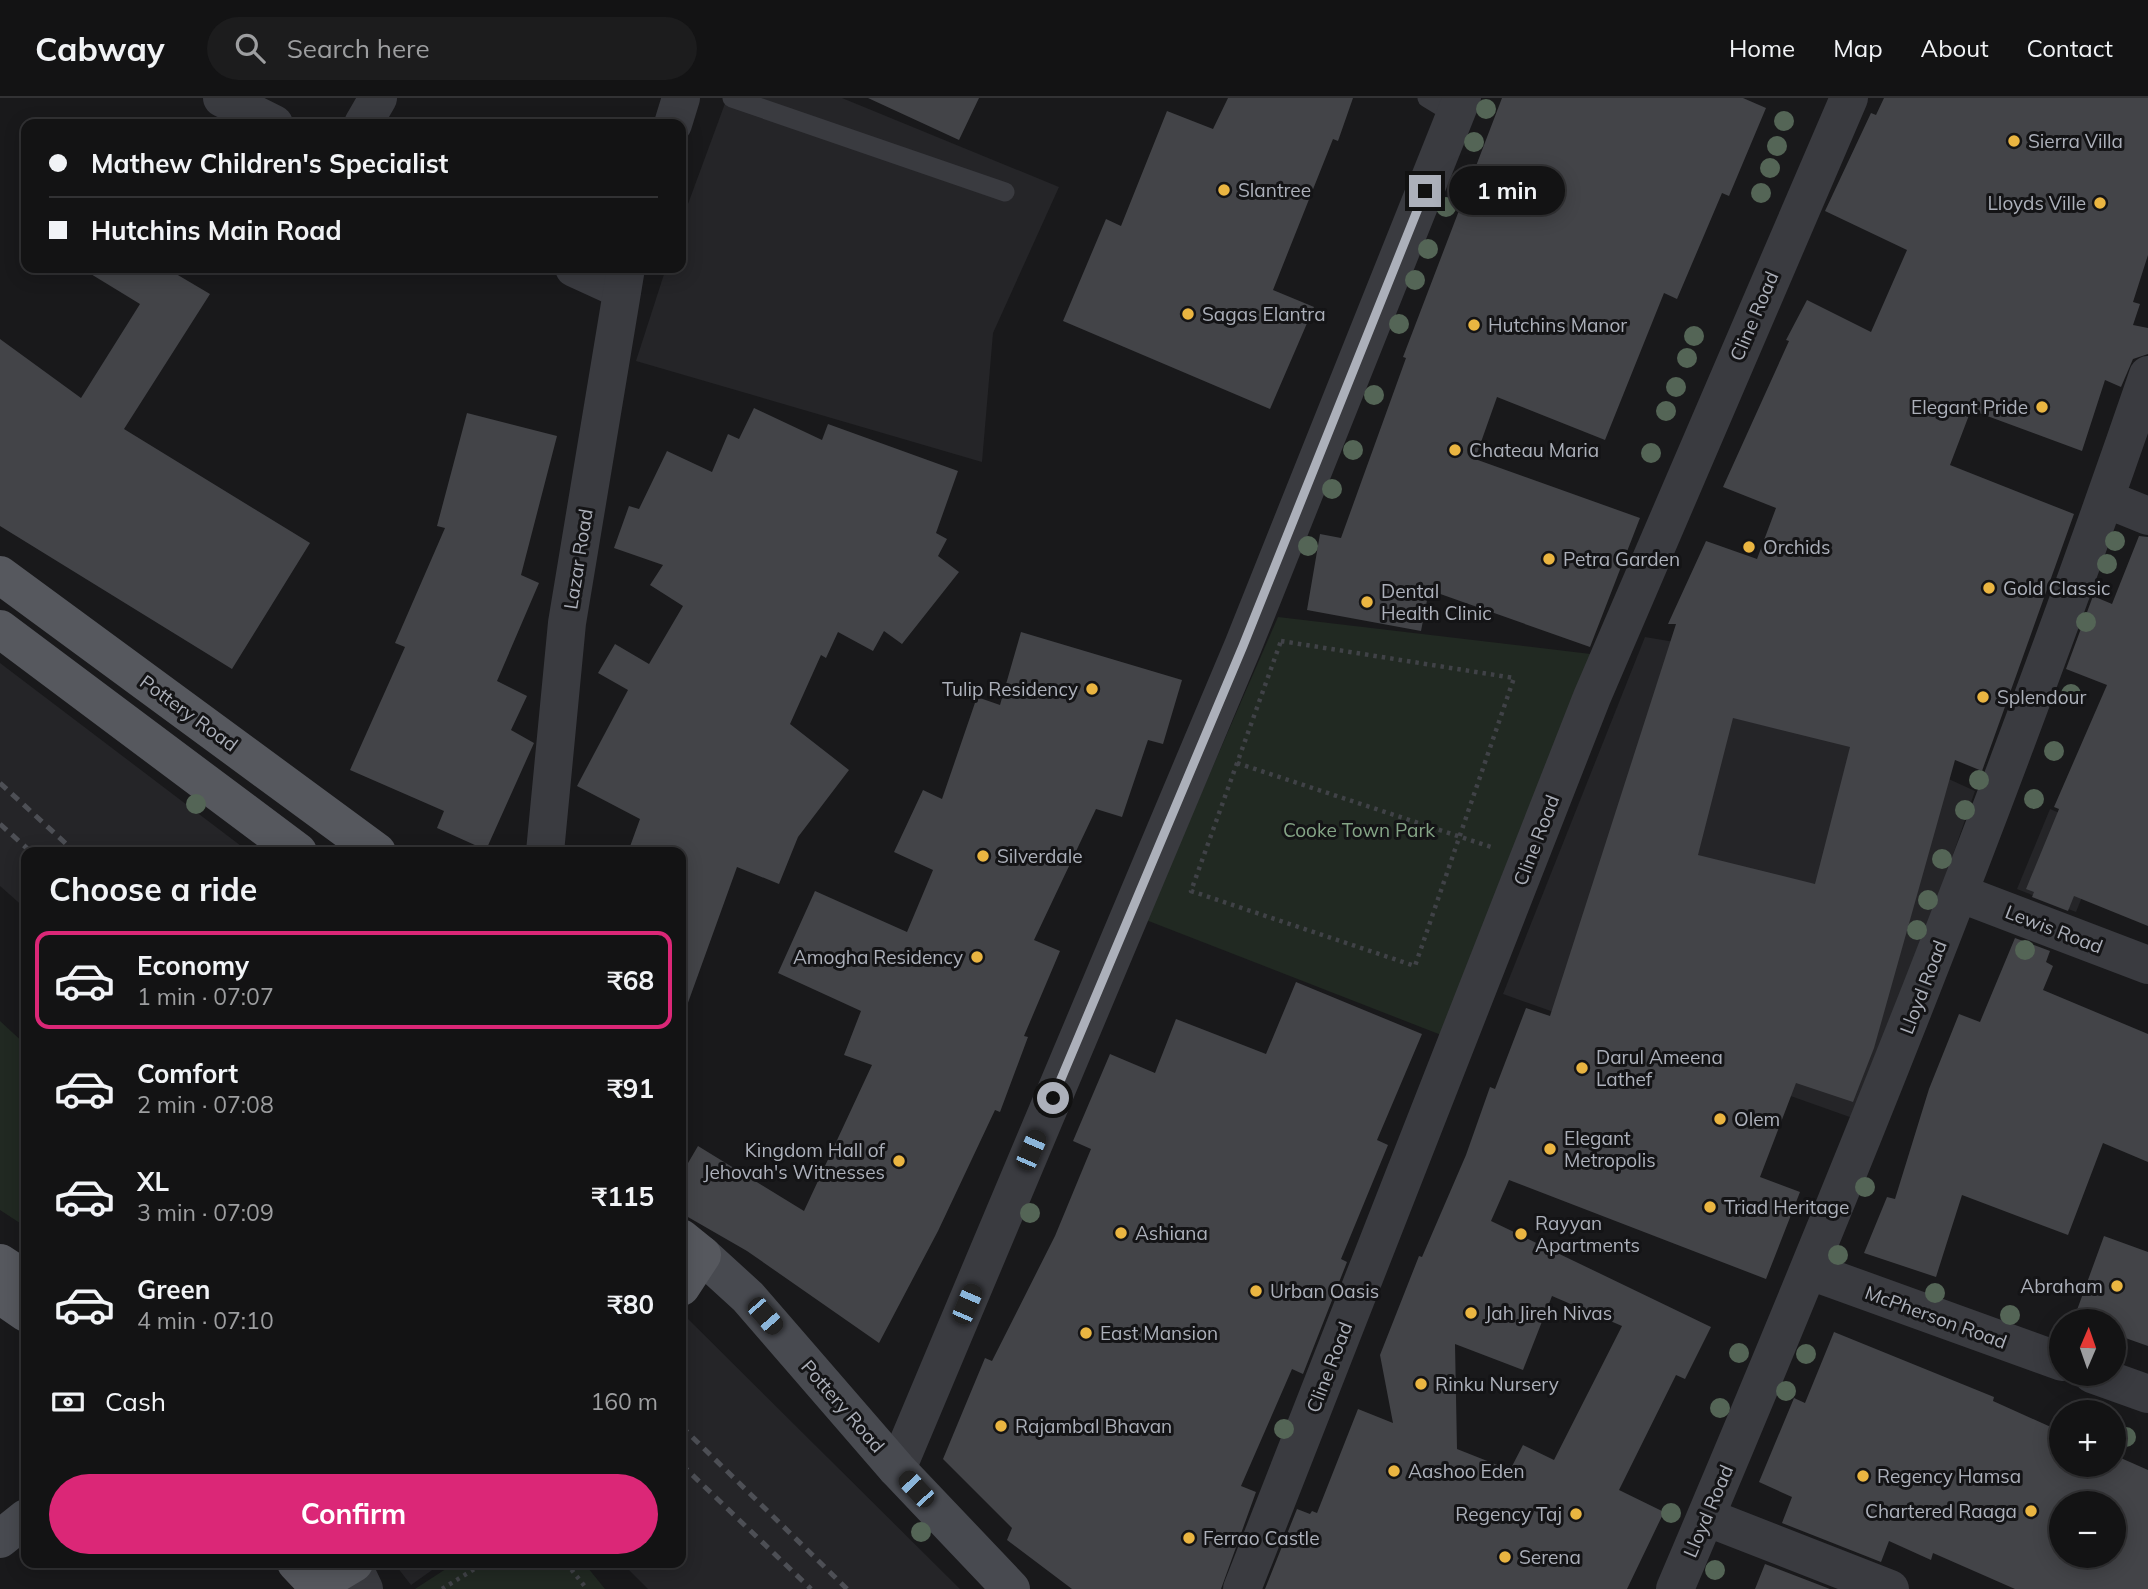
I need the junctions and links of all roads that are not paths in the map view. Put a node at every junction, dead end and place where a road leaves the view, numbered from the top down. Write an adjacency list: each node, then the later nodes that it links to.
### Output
1 (222, 98): 7 (street)
2 (378, 98): 8 (street)
3 (681, 98): 9 (street)
4 (732, 98): 10 (lane)
5 (1849, 98): 40 (street, Cline Road)
6 (1448, 104): 33 (street)
7 (264, 119)
8 (366, 119)
9 (675, 119)
10 (1005, 192)
11 (597, 273): 12 (street)
12 (624, 279): 20 (street, Lazar Road)
13 (2148, 376): 14 (street, Lloyd Road)
14 (2106, 499): 15 (street); 21 (street, Lloyd Road)
15 (2148, 516)
16 (0, 575): 19 (main road, Pottery Road)
17 (0, 629): 18 (main road)
18 (291, 847)
19 (370, 847)
20 (545, 847)
21 (1959, 893): 22 (street, Lewis Road); 26 (street, Lloyd Road)
22 (2148, 965)
23 (691, 1247): 25 (main road); 33 (main road, Pottery Road)
24 (0, 1263): 27 (main road)
25 (686, 1267)
26 (1810, 1271): 30 (street, McPherson Road); 34 (street, Lloyd Road)
27 (21, 1277)
28 (0, 1295): 29 (main road)
29 (21, 1310)
30 (2049, 1358)
31 (2126, 1386): 32 (street)
32 (2148, 1394)
33 (897, 1469): 39 (main road, Pottery Road)
34 (1706, 1517): 41 (street, Lloyd Road); 42 (street)
35 (21, 1522): 36 (main road)
36 (0, 1539)
37 (357, 1572): 38 (main road)
38 (311, 1579)
39 (1011, 1589)
40 (1241, 1589)
41 (1675, 1589)
42 (1890, 1589)

